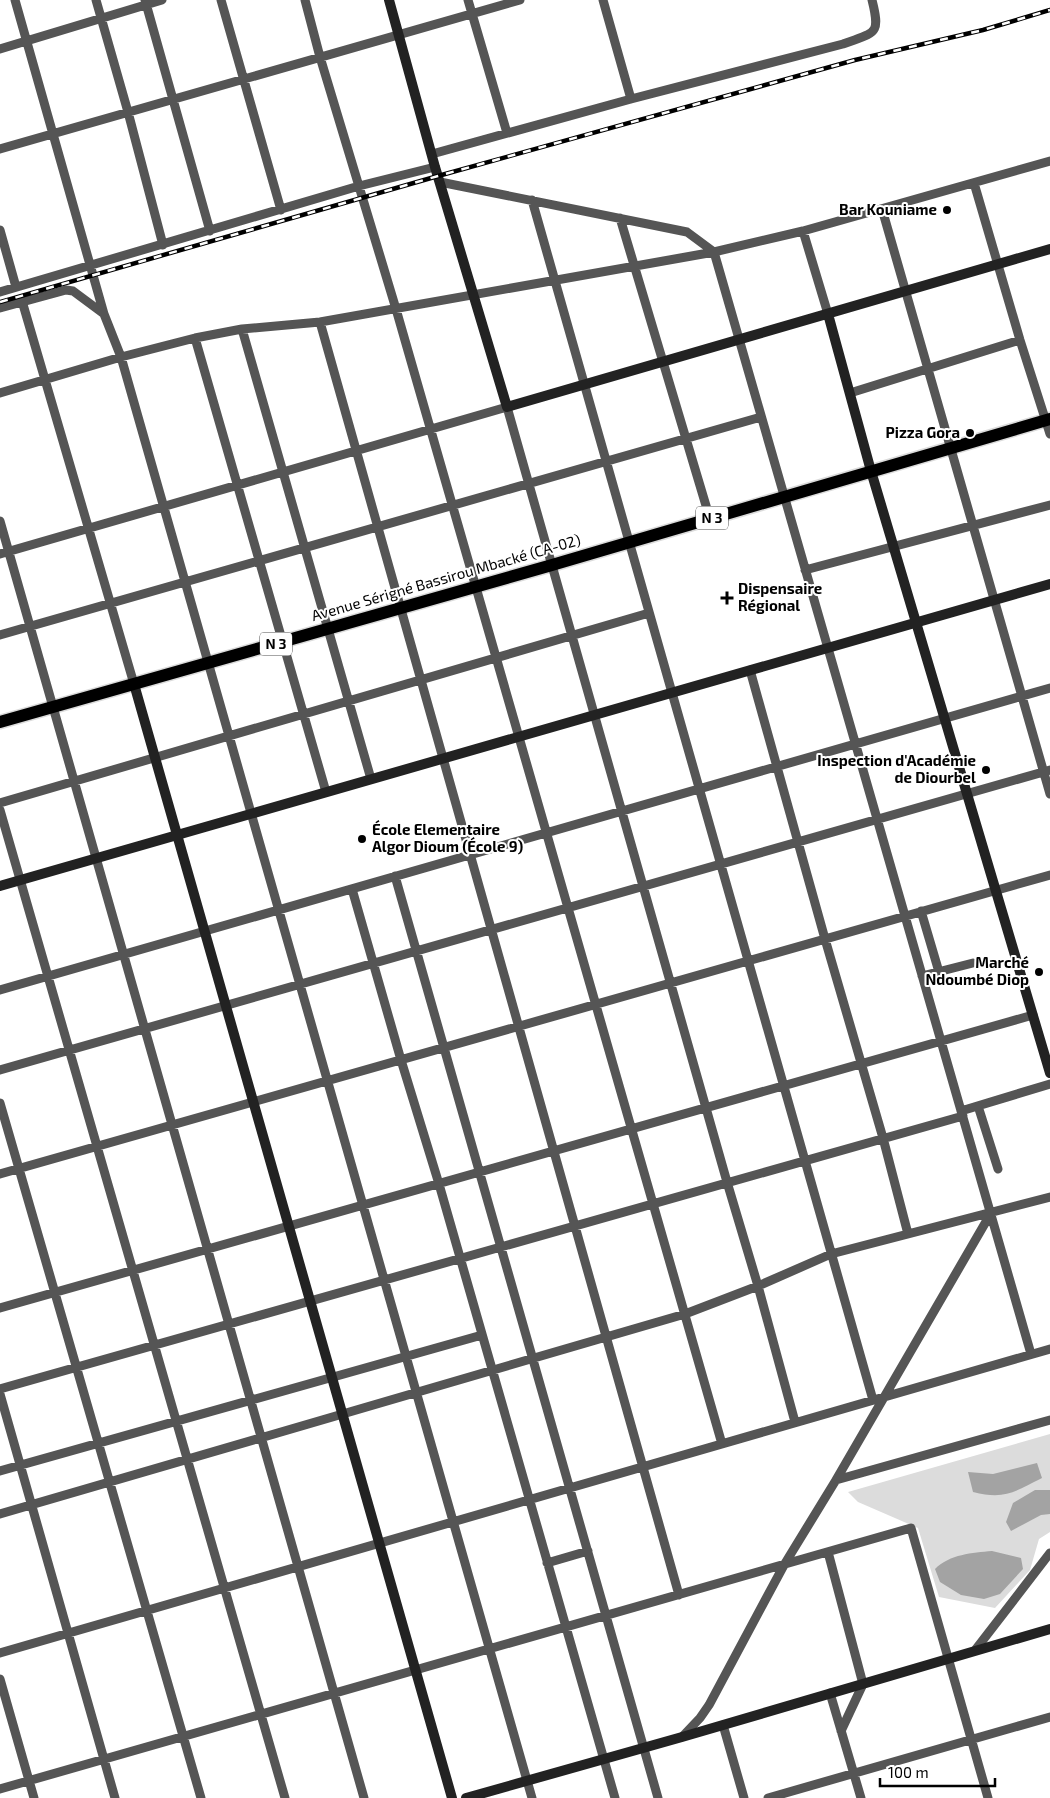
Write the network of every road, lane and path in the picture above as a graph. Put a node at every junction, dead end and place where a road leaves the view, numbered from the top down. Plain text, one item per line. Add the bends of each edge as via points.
1 (15, 0) edge
2 (96, 0) edge
3 (162, 0) edge
4 (221, 0) edge
5 (305, 0) edge
6 (389, 0) edge
7 (468, 0) edge
8 (520, 0) edge
9 (603, 0) edge
10 (872, 0) edge
11 (145, 2) edge
12 (473, 14) junction
13 (102, 19) junction
14 (398, 35) junction
15 (28, 41) junction
16 (0, 49) edge
17 (320, 57) junction
18 (244, 79) junction
19 (173, 99) junction
20 (631, 99) junction
21 (128, 112) junction
22 (507, 133) junction
23 (52, 134) junction
24 (0, 149) edge
25 (432, 154) junction
26 (1050, 160) edge
27 (438, 175) junction
28 (974, 183) junction
29 (359, 186) junction
30 (532, 200) junction
31 (882, 209) junction
32 (281, 210) junction
33 (620, 218) junction
34 (0, 230) edge
35 (210, 231) junction
36 (803, 231) junction
37 (162, 245) junction
38 (1050, 249) edge
39 (714, 252) junction
40 (998, 264) junction
41 (90, 266) junction
42 (634, 266) junction
43 (554, 280) junction
44 (16, 287) junction
45 (906, 291) junction
46 (0, 292) edge
47 (474, 295) junction
48 (22, 301) junction
49 (0, 308) edge
50 (396, 309) junction
51 (104, 314) junction
52 (828, 314) junction
53 (320, 322) junction
54 (242, 329) junction
55 (195, 338) junction
56 (739, 340) junction
57 (1020, 340) junction
58 (121, 358) junction
59 (663, 362) junction
60 (928, 369) junction
61 (44, 380) junction
62 (584, 385) junction
63 (0, 393) edge
64 (850, 393) junction
65 (507, 407) junction
66 (761, 417) junction
67 (1048, 419) edge
68 (430, 430) junction
69 (1050, 434) edge
70 (686, 439) junction
71 (951, 448) junction
72 (356, 451) junction
73 (606, 462) junction
74 (871, 471) junction
75 (283, 472) junction
76 (237, 484) junction
77 (529, 484) junction
78 (784, 497) junction
79 (1050, 505) edge
80 (452, 506) junction
81 (163, 507) junction
82 (710, 519) junction
83 (0, 521) edge
84 (973, 526) junction
85 (378, 527) junction
86 (88, 529) junction
87 (629, 543) junction
88 (894, 547) junction
89 (305, 548) junction
90 (4, 553) edge
91 (259, 560) junction
92 (552, 565) junction
93 (806, 570) junction
94 (185, 582) junction
95 (1050, 584) edge
96 (476, 587) junction
97 (994, 600) junction
98 (110, 603) junction
99 (401, 608) junction
100 (649, 613) junction
101 (916, 622) junction
102 (30, 626) junction
103 (328, 629) junction
104 (0, 635) edge
105 (572, 636) junction
106 (283, 642) junction
107 (828, 648) junction
108 (496, 658) junction
109 (208, 663) junction
110 (750, 670) junction
111 (421, 680) junction
112 (134, 684) junction
113 (1050, 688) edge
114 (672, 693) junction
115 (1022, 696) junction
116 (348, 701) junction
117 (53, 707) junction
118 (304, 714) junction
119 (594, 715) junction
120 (945, 718) junction
121 (0, 722) edge
122 (229, 736) junction
123 (519, 737) junction
124 (856, 744) junction
125 (155, 758) junction
126 (443, 758) junction
127 (778, 766) junction
128 (1047, 770) edge
129 (371, 779) junction
130 (74, 781) junction
131 (699, 789) junction
132 (326, 792) junction
133 (967, 794) junction
134 (1050, 794) edge
135 (0, 803) edge
136 (0, 810) edge
137 (622, 811) junction
138 (251, 814) junction
139 (877, 819) junction
140 (546, 833) junction
141 (177, 835) junction
142 (798, 842) junction
143 (470, 855) junction
144 (96, 858) junction
145 (720, 864) junction
146 (1050, 875) edge
147 (395, 876) junction
148 (20, 880) junction
149 (0, 886) edge
150 (643, 886) junction
151 (352, 889) junction
152 (996, 890) junction
153 (568, 908) junction
154 (278, 910) junction
155 (921, 911) junction
156 (905, 916) junction
157 (491, 929) junction
158 (204, 931) junction
159 (825, 939) junction
160 (416, 951) junction
161 (124, 955) junction
162 (748, 961) junction
163 (373, 963) junction
164 (973, 964) dead end
165 (938, 972) junction
166 (48, 976) junction
167 (922, 976) junction
168 (671, 983) junction
169 (300, 984) junction
170 (0, 990) edge
171 (596, 1004) junction
172 (225, 1005) junction
173 (1033, 1015) junction
174 (519, 1026) junction
175 (145, 1028) junction
176 (941, 1041) junction
177 (444, 1048) junction
178 (69, 1050) junction
179 (401, 1060) junction
180 (862, 1064) junction
181 (0, 1070) edge
182 (1050, 1072) edge
183 (327, 1081) junction
184 (1050, 1084) edge
185 (784, 1086) junction
186 (253, 1102) junction
187 (0, 1103) edge
188 (978, 1106) junction
189 (706, 1108) junction
190 (962, 1113) junction
191 (172, 1125) junction
192 (632, 1129) junction
193 (883, 1138) junction
194 (97, 1147) junction
195 (554, 1151) junction
196 (805, 1160) junction
197 (19, 1169) junction
198 (998, 1169) dead end
199 (480, 1172) junction
200 (0, 1174) edge
201 (727, 1182) junction
202 (439, 1184) junction
203 (1050, 1197) edge
204 (653, 1204) junction
205 (363, 1205) junction
206 (991, 1213) junction
207 (289, 1226) junction
208 (575, 1226) junction
209 (908, 1234) junction
210 (501, 1247) junction
211 (208, 1249) junction
212 (831, 1254) junction
213 (460, 1258) junction
214 (133, 1271) junction
215 (384, 1280) junction
216 (758, 1286) junction
217 (55, 1293) junction
218 (310, 1301) junction
219 (0, 1308) edge
220 (685, 1314) junction
221 (229, 1324) junction
222 (482, 1335) junction
223 (606, 1337) junction
224 (155, 1345) junction
225 (1050, 1349) edge
226 (1031, 1354) junction
227 (406, 1356) junction
228 (533, 1358) junction
229 (76, 1368) junction
230 (492, 1370) junction
231 (332, 1377) junction
232 (0, 1389) edge
233 (416, 1392) junction
234 (0, 1394) edge
235 (884, 1397) junction
236 (251, 1400) junction
237 (873, 1400) junction
238 (342, 1414) junction
239 (1050, 1420) edge
240 (176, 1421) junction
241 (795, 1422) junction
242 (262, 1438) junction
243 (98, 1443) junction
244 (722, 1444) junction
245 (187, 1459) junction
246 (20, 1465) junction
247 (643, 1467) junction
248 (0, 1470) edge
249 (836, 1480) junction
250 (109, 1482) junction
251 (570, 1488) junction
252 (529, 1499) junction
253 (32, 1505) junction
254 (0, 1514) edge
255 (453, 1522) junction
256 (379, 1543) junction
257 (588, 1552) junction
258 (828, 1552) junction
259 (1050, 1553) edge
260 (548, 1563) junction
261 (784, 1565) junction
262 (298, 1566) junction
263 (224, 1588) junction
264 (679, 1595) junction
265 (147, 1610) junction
266 (606, 1616) junction
267 (566, 1627) junction
268 (1050, 1629) edge
269 (68, 1633) junction
270 (490, 1649) junction
271 (976, 1649) junction
272 (0, 1653) edge
273 (948, 1659) junction
274 (416, 1670) junction
275 (0, 1679) edge
276 (863, 1684) junction
277 (830, 1693) junction
278 (334, 1694) junction
279 (261, 1714) junction
280 (1050, 1717) edge
281 (723, 1725) junction
282 (841, 1731) junction
283 (183, 1737) junction
284 (682, 1737) junction
285 (971, 1739) junction
286 (644, 1748) junction
287 (603, 1759) junction
288 (104, 1760) junction
289 (854, 1774) junction
290 (29, 1781) junction
291 (527, 1781) junction
292 (0, 1789) edge
293 (34, 1798) edge
294 (115, 1798) edge
295 (201, 1798) edge
296 (285, 1798) edge
297 (364, 1798) edge
298 (452, 1798) edge
299 (466, 1798) edge
300 (532, 1798) edge
301 (614, 1798) edge
302 (658, 1798) edge
303 (744, 1798) edge
304 (768, 1798) edge
305 (861, 1798) edge
306 (988, 1798) edge

1 - 15 street
2 - 13 street
3 - 11 street
4 - 18 street
5 - 17 street
6 - 14 street
7 - 12 street
8 - 12 street
9 - 20 street
10 - 20 street via 877,26 872,33 843,44
11 - 13 street
11 - 19 street
12 - 14 street
12 - 22 street
13 - 15 street
13 - 21 street
14 - 17 street
14 - 25 street
15 - 16 street
15 - 23 street
17 - 18 street
17 - 29 street
18 - 19 street
18 - 32 street
19 - 21 street
19 - 35 street
20 - 22 street
21 - 23 street
21 - 37 street
22 - 25 street
23 - 24 street
23 - 41 street
25 - 27 street
26 - 28 street
27 - 29 street
27 - 30 street
27 - 47 street
28 - 31 street
28 - 40 street
29 - 32 street
29 - 50 street
30 - 33 street
30 - 43 street
31 - 36 street
31 - 45 street
32 - 35 street
33 - 39 street via 687,232
33 - 42 street
34 - 44 street
35 - 37 street
36 - 39 street
36 - 52 street
37 - 41 street
38 - 40 street
39 - 42 street
39 - 56 street
40 - 45 street
40 - 57 street
41 - 44 street
41 - 51 street
42 - 43 street
42 - 59 street
43 - 47 street
43 - 62 street
44 - 46 street
45 - 52 street
45 - 60 street
47 - 50 street
47 - 65 street
48 - 49 street
48 - 51 street via 73,291
48 - 61 street
50 - 53 street
50 - 68 street
51 - 58 street
52 - 56 street
52 - 64 street
53 - 54 street
53 - 72 street
54 - 55 street
54 - 75 street
55 - 58 street
55 - 76 street
56 - 59 street
56 - 66 street
57 - 60 street
57 - 67 street
58 - 61 street
58 - 81 street
59 - 62 street
59 - 70 street
60 - 64 street
60 - 71 street
61 - 63 street
61 - 86 street
62 - 65 street
62 - 73 street
64 - 74 street
65 - 68 street
65 - 77 street
66 - 70 street
66 - 78 street
67 - 69 street
67 - 71 main road, N 3
68 - 72 street
68 - 80 street
70 - 73 street
70 - 82 street
71 - 74 main road, N 3
71 - 84 street
72 - 75 street
72 - 85 street
73 - 77 street
73 - 87 street
74 - 78 main road, Avenue Sérigné Bassirou Mbacké (CA-02) / N 3
74 - 88 street
75 - 76 street
75 - 89 street
76 - 81 street
76 - 91 street
77 - 80 street
77 - 92 street
78 - 82 main road, Avenue Sérigné Bassirou Mbacké (CA-02) / N 3
78 - 93 street
79 - 84 street
80 - 85 street
80 - 96 street
81 - 86 street
81 - 94 street
82 - 87 main road, Avenue Sérigné Bassirou Mbacké (CA-02) / N 3
83 - 90 street
84 - 88 street
84 - 97 street
85 - 89 street
85 - 99 street
86 - 90 street
86 - 98 street
87 - 92 main road, Avenue Sérigné Bassirou Mbacké (CA-02) / N 3
87 - 100 street
88 - 93 street
88 - 101 street
89 - 91 street
89 - 103 street
90 - 102 street
91 - 94 street
91 - 106 street
92 - 96 main road, Avenue Sérigné Bassirou Mbacké (CA-02) / N 3
92 - 105 street
93 - 107 street
94 - 98 street
94 - 109 street
95 - 97 street
96 - 99 main road, Avenue Sérigné Bassirou Mbacké (CA-02) / N 3
96 - 108 street
97 - 101 street
97 - 115 street
98 - 102 street
98 - 112 street
99 - 103 main road, Avenue Sérigné Bassirou Mbacké (CA-02) / N 3
99 - 111 street
100 - 105 street
100 - 114 street
101 - 107 street
101 - 120 street
102 - 104 street
102 - 117 street
103 - 106 main road, Avenue Sérigné Bassirou Mbacké (CA-02) / N 3
103 - 116 street
105 - 108 street
105 - 119 street
106 - 109 main road, Avenue Sérigné Bassirou Mbacké (CA-02) / N 3
106 - 118 street
107 - 110 street
107 - 124 street
108 - 111 street
108 - 123 street
109 - 112 main road, Avenue Sérigné Bassirou Mbacké (CA-02) / N 3
109 - 122 street
110 - 114 street
110 - 127 street
111 - 116 street
111 - 126 street
112 - 117 main road, Avenue Sérigné Bassirou Mbacké (CA-02) / N 3
112 - 125 street
113 - 115 street
114 - 119 street
114 - 131 street
115 - 120 street
115 - 128 street
116 - 118 street
116 - 129 street
117 - 121 main road, Avenue Sérigné Bassirou Mbacké (CA-02) / N 3
117 - 130 street
118 - 122 street
118 - 132 street
119 - 123 street
119 - 137 street
120 - 124 street
120 - 133 street
122 - 125 street
122 - 138 street
123 - 126 street
123 - 140 street
124 - 127 street
124 - 139 street
125 - 130 street
125 - 141 street
126 - 129 street
126 - 143 street
127 - 131 street
127 - 142 street
128 - 133 street
128 - 134 street
129 - 132 street
130 - 135 street
130 - 144 street
131 - 137 street
131 - 145 street
132 - 138 street
133 - 139 street
133 - 152 street
136 - 148 street
137 - 140 street
137 - 150 street
138 - 141 street
138 - 154 street
139 - 142 street
139 - 156 street
140 - 143 street
140 - 153 street
141 - 144 street
141 - 158 street
142 - 145 street
142 - 159 street
143 - 147 street
143 - 157 street
144 - 148 street
144 - 161 street
145 - 150 street
145 - 162 street
146 - 152 street
147 - 151 street
147 - 160 street
148 - 149 street
148 - 166 street
150 - 153 street
150 - 168 street
151 - 154 street
151 - 163 street
152 - 155 street
152 - 173 street
153 - 157 street
153 - 171 street
154 - 158 street
154 - 169 street
155 - 156 street
155 - 165 street
156 - 159 street
156 - 167 street
157 - 160 street
157 - 174 street
158 - 161 street
158 - 172 street
159 - 162 street
159 - 180 street
160 - 163 street
160 - 177 street
161 - 166 street
161 - 175 street
162 - 168 street
162 - 185 street
163 - 169 street
163 - 179 street
164 - 165 street
165 - 167 street
166 - 170 street
166 - 178 street
167 - 176 street
168 - 171 street
168 - 189 street
169 - 172 street
169 - 183 street
171 - 174 street
171 - 192 street
172 - 175 street
172 - 186 street
173 - 176 street
173 - 182 street
174 - 177 street
174 - 195 street
175 - 178 street
175 - 191 street
176 - 180 street
176 - 190 street
177 - 179 street
177 - 199 street
178 - 181 street
178 - 194 street
179 - 183 street
179 - 202 street
180 - 185 street
180 - 193 street
183 - 186 street
183 - 205 street
184 - 188 street
185 - 189 street
185 - 196 street
186 - 191 street
186 - 207 street
187 - 197 street
188 - 190 street
188 - 198 street
189 - 192 street
189 - 201 street
190 - 193 street
190 - 206 street
191 - 194 street
191 - 211 street
192 - 195 street
192 - 204 street
193 - 196 street
193 - 209 street
194 - 197 street
194 - 214 street
195 - 199 street
195 - 208 street
196 - 201 street
196 - 212 street
197 - 200 street
197 - 217 street
199 - 202 street
199 - 210 street
201 - 204 street
201 - 216 street
202 - 205 street
202 - 213 street
203 - 206 street
204 - 208 street
204 - 220 street
205 - 207 street
205 - 215 street
206 - 209 street
206 - 226 street
206 - 235 street
207 - 211 street
207 - 218 street
208 - 210 street
208 - 223 street
209 - 212 street
210 - 213 street
210 - 228 street
211 - 214 street
211 - 221 street
212 - 216 street
212 - 237 street
213 - 215 street
213 - 222 street
214 - 217 street
214 - 224 street
215 - 218 street
215 - 227 street
216 - 220 street
216 - 241 street
217 - 219 street
217 - 229 street
218 - 221 street
218 - 231 street
220 - 223 street
220 - 244 street
221 - 224 street
221 - 236 street
222 - 227 street
222 - 230 street
223 - 228 street
223 - 247 street
224 - 229 street
224 - 240 street
225 - 226 street
226 - 235 street
227 - 231 street
227 - 233 street
228 - 230 street
228 - 251 street
229 - 232 street
229 - 243 street
230 - 233 street
230 - 252 street
231 - 236 street
231 - 238 street
233 - 238 street
233 - 255 street
234 - 246 street
235 - 237 street
235 - 249 street
236 - 240 street
236 - 242 street
237 - 241 street
238 - 242 street
238 - 256 street
239 - 249 street
240 - 243 street
240 - 245 street
241 - 244 street
242 - 245 street
242 - 262 street
243 - 246 street
243 - 250 street
244 - 247 street
245 - 250 street
245 - 263 street
246 - 248 street
246 - 253 street
247 - 251 street
247 - 264 street
249 - 261 street
250 - 253 street
250 - 265 street
251 - 252 street
251 - 257 street
252 - 255 street
252 - 260 street
253 - 254 street
253 - 269 street
255 - 256 street
255 - 270 street
256 - 262 street
256 - 274 street
257 - 260 street
257 - 266 street
258 - 261 street
258 - 273 street via 910,1528
258 - 276 street
259 - 271 street
260 - 267 street
261 - 264 street
261 - 284 street via 709,1705
262 - 263 street
262 - 278 street
263 - 265 street
263 - 279 street
264 - 266 street
265 - 269 street
265 - 283 street
266 - 267 street
266 - 286 street
267 - 270 street
267 - 287 street
268 - 271 street
269 - 272 street
269 - 288 street
270 - 274 street
270 - 291 street
271 - 273 street
273 - 276 street
273 - 285 street
274 - 278 street
274 - 298 street
275 - 290 street
276 - 277 street
276 - 282 street
277 - 281 street
277 - 282 street
278 - 279 street
278 - 297 street
279 - 283 street
279 - 296 street
280 - 285 street
281 - 284 street
281 - 303 street
282 - 289 street
283 - 288 street
283 - 295 street
284 - 286 street
285 - 289 street
285 - 306 street
286 - 287 street
286 - 302 street
287 - 291 street
287 - 301 street
288 - 290 street
288 - 294 street
289 - 304 street
289 - 305 street
290 - 292 street
290 - 293 street
291 - 299 street
291 - 300 street

